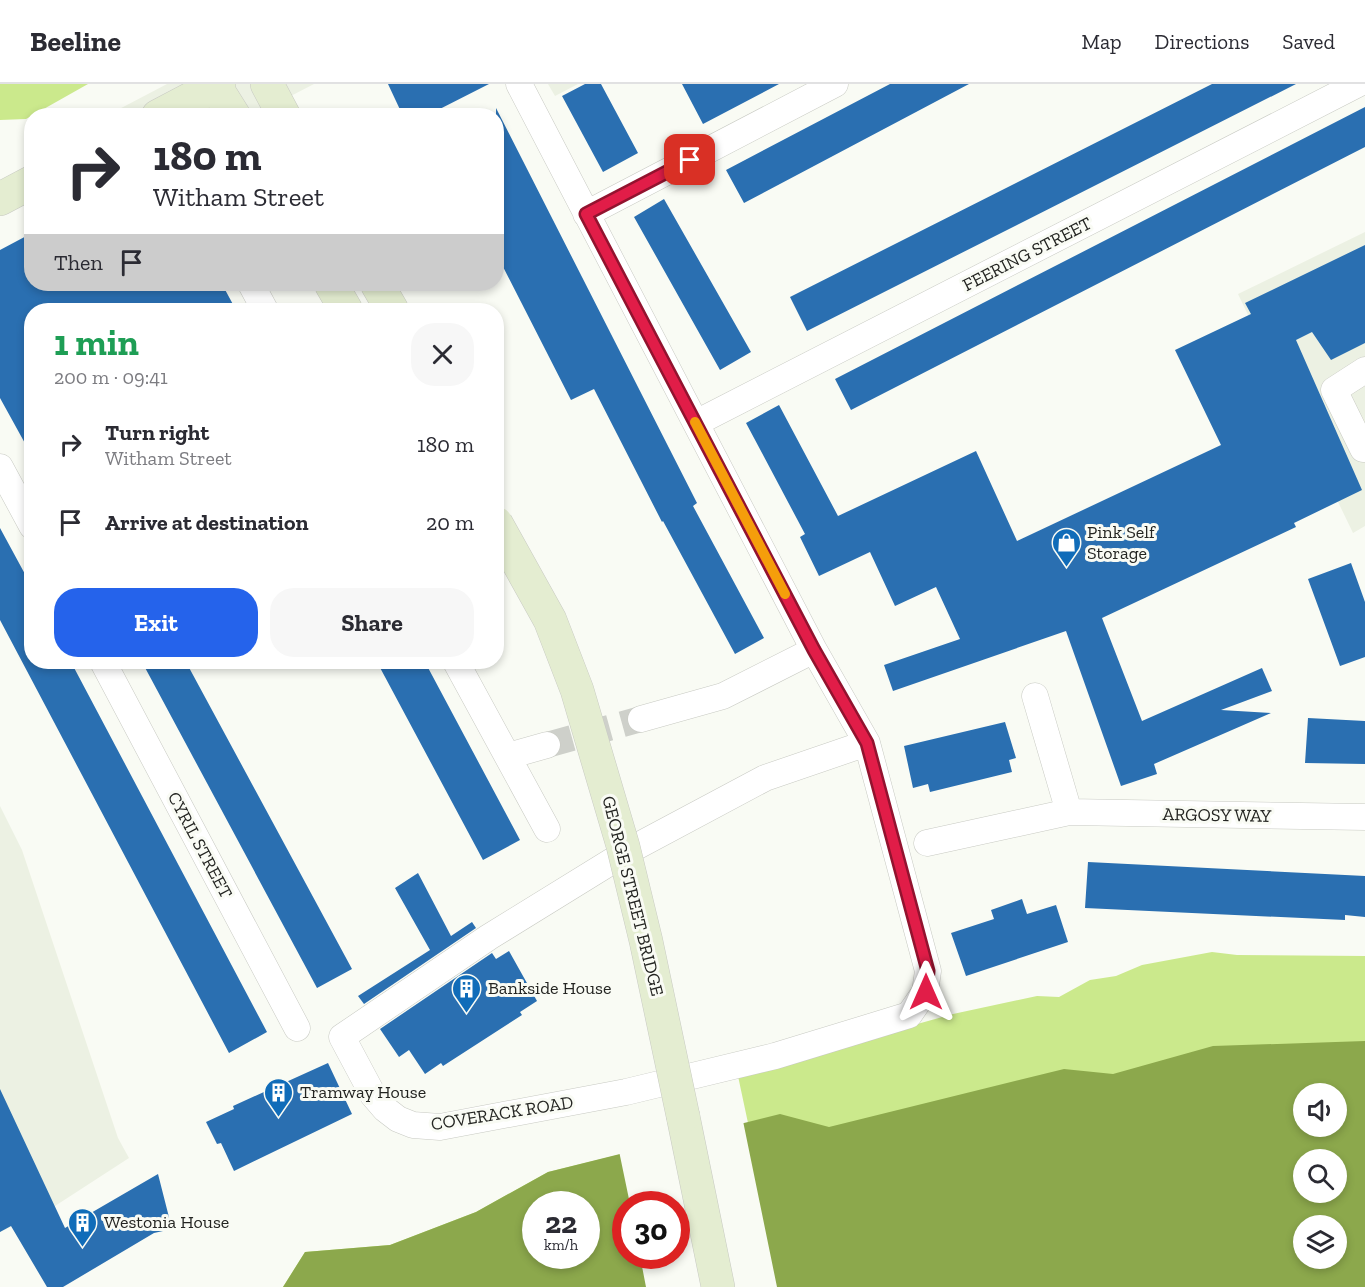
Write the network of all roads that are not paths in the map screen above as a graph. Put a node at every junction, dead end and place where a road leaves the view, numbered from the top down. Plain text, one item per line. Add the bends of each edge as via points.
1 (267, 84) edge
2 (519, 84) edge
3 (835, 84) edge
4 (1358, 84) edge
5 (216, 85) edge
6 (173, 108) edge
7 (229, 108) edge
8 (280, 108) edge
9 (586, 214) junction
10 (1365, 370) edge
11 (696, 423) junction
12 (1363, 449) dead end
13 (0, 466) edge
14 (24, 511) edge
15 (504, 537) edge
16 (814, 650) junction
17 (107, 669) edge
18 (460, 669) edge
19 (1035, 696) dead end
20 (641, 719) tunnel mouth
21 (867, 743) junction
22 (547, 745) tunnel mouth
23 (508, 756) junction
24 (1069, 812) junction
25 (1365, 817) edge
26 (547, 829) dead end
27 (927, 843) dead end
28 (297, 1028) dead end
29 (718, 1287) edge

1 - 8 main road
2 - 9 street, COVERACK ROAD
3 - 9 street
4 - 11 street, FEERING STREET
5 - 6 main road
5 - 7 main road
9 - 11 street, COVERACK ROAD
10 - 12 street via 1334,390
11 - 16 street, COVERACK ROAD
13 - 14 street
15 - 29 main road, GEORGE STREET BRIDGE, bridge via 550,620 577,690 623,846
16 - 20 street via 723,696
16 - 21 street, COVERACK ROAD
17 - 28 street, CYRIL STREET
18 - 23 street
19 - 24 street
21 - 21 street, COVERACK ROAD via 928,971 926,992 909,1016 775,1056 638,1089 440,1127 405,1122 378,1103 342,1037 489,937 630,850 765,778
22 - 23 street
23 - 26 street
24 - 25 street, ARGOSY WAY
24 - 27 street, ARGOSY WAY

